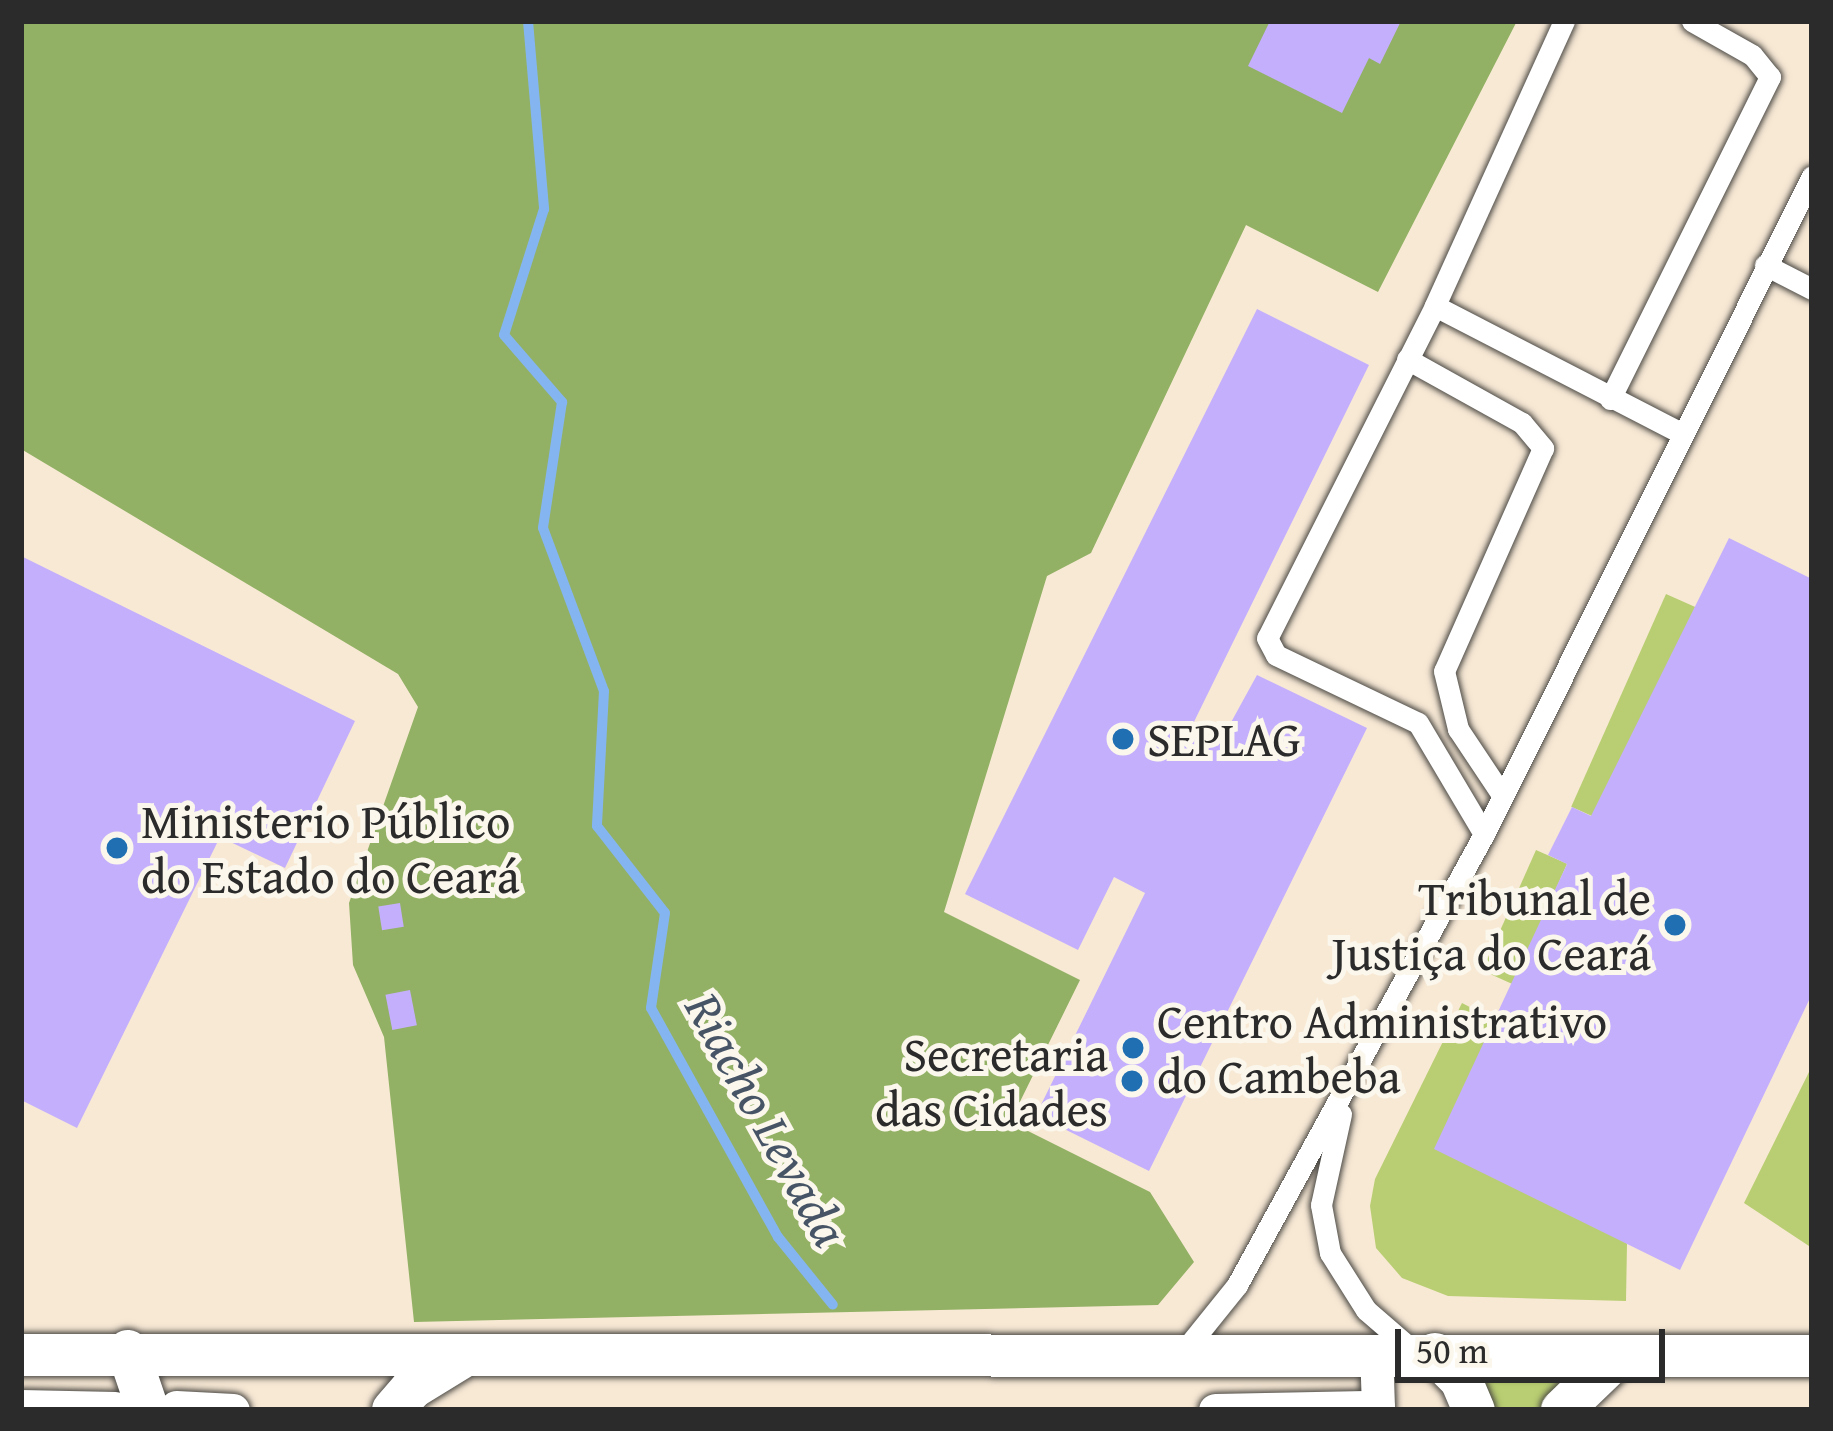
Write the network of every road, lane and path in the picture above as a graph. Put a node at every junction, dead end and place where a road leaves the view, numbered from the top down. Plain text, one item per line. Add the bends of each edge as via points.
1 (1564, 21) edge
2 (1692, 21) edge
3 (1809, 190) edge
4 (1765, 265) junction
5 (1812, 289) edge
6 (1435, 306) junction
7 (1406, 359) junction
8 (1610, 398) junction
9 (1681, 433) junction
10 (1502, 796) junction
11 (1484, 834) junction
12 (1356, 1068) junction
13 (128, 1351) junction
14 (1184, 1352) junction
15 (1430, 1353) junction
16 (21, 1355) edge
17 (467, 1355) junction
18 (1812, 1356) edge
19 (1615, 1359) junction
20 (1378, 1398) edge
21 (21, 1406) edge
22 (146, 1408) edge
23 (233, 1410) edge
24 (393, 1410) edge
25 (1214, 1410) edge
26 (1474, 1410) edge
27 (1562, 1410) edge

1 - 6 lane
2 - 8 lane via 1752,55 1770,77
3 - 4 lane
4 - 5 lane
4 - 9 lane
6 - 7 lane
6 - 8 lane
7 - 10 lane via 1522,423 1543,448 1444,671 1458,729
7 - 11 lane via 1267,638 1276,655 1418,723
8 - 9 lane
9 - 10 lane
10 - 11 lane
11 - 12 lane
12 - 14 lane via 1237,1285
12 - 15 lane via 1327,1160 1322,1225 1366,1310 1390,1336
13 - 16 street
13 - 17 street
13 - 22 street
14 - 15 street
14 - 17 street
15 - 19 street
15 - 26 street via 1461,1380
17 - 24 street via 412,1388
18 - 19 street
19 - 27 street
20 - 25 street
21 - 22 street
22 - 23 street

